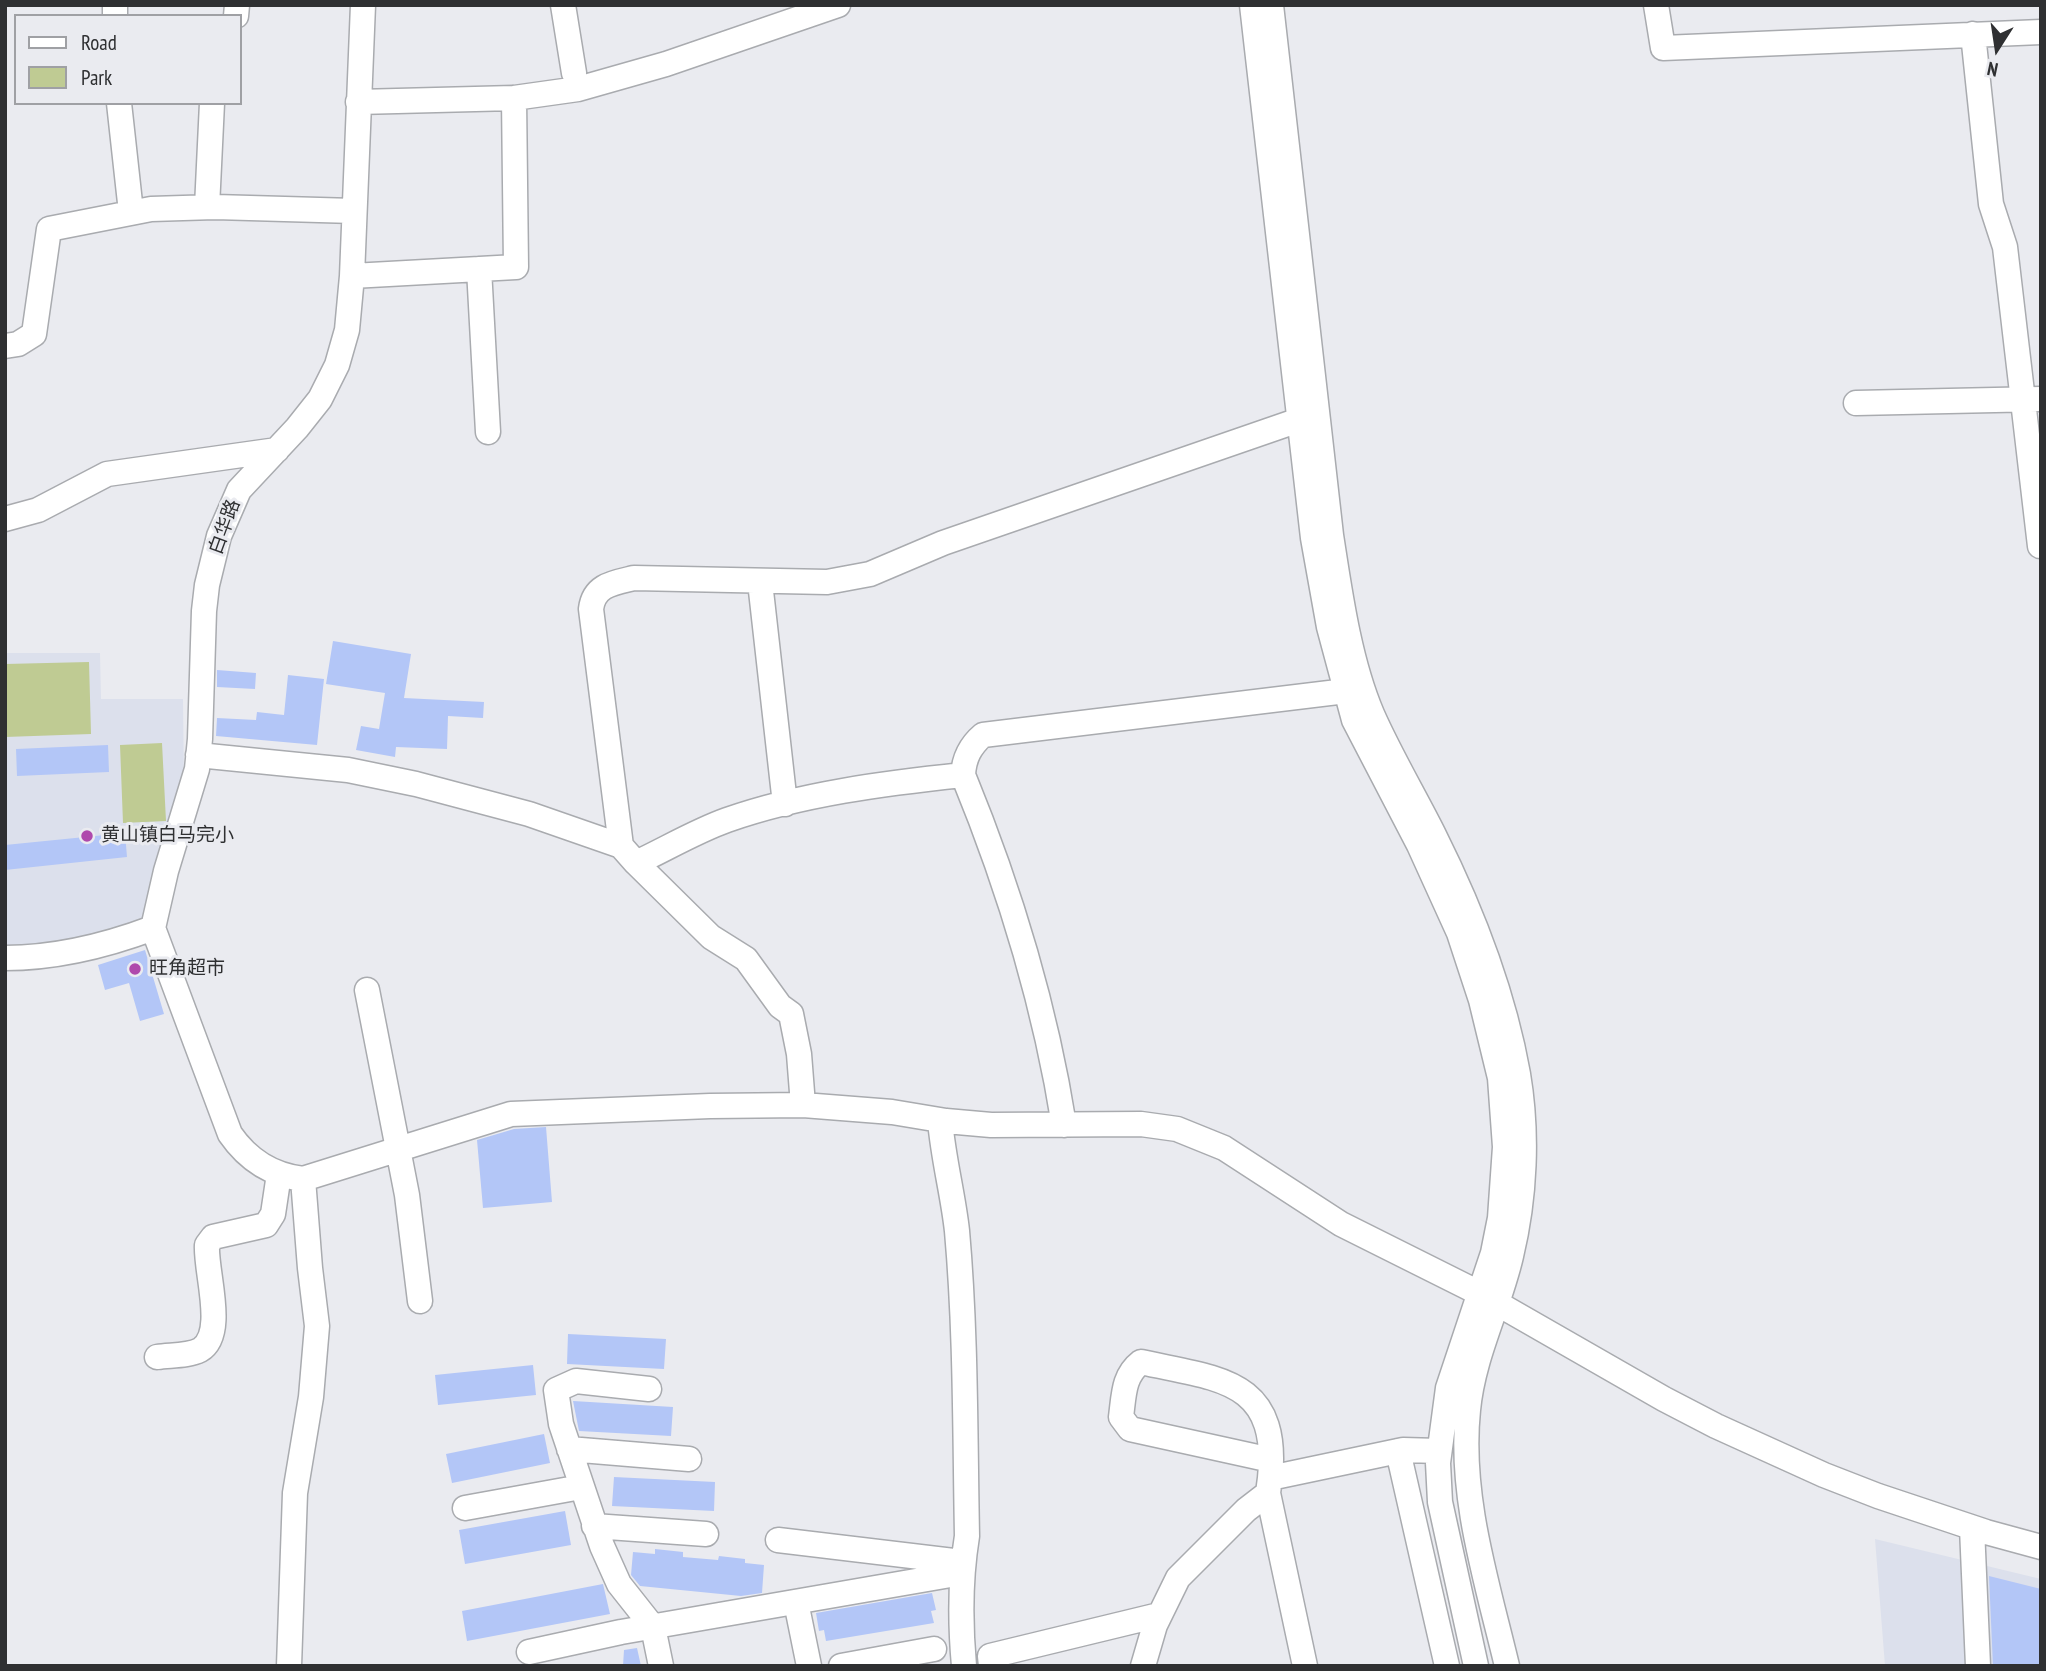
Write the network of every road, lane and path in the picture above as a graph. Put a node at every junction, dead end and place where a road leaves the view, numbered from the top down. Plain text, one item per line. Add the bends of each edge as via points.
1 (363, 5) edge
2 (564, 5) edge
3 (784, 5) edge
4 (838, 5) edge
5 (1252, 5) edge
6 (1271, 5) edge
7 (1656, 5) edge
8 (2041, 32) edge
9 (1973, 34) junction
10 (574, 72) junction
11 (358, 93) junction
12 (514, 98) junction
13 (119, 105) edge
14 (212, 105) edge
15 (207, 207) junction
16 (354, 211) junction
17 (131, 212) junction
18 (479, 269) junction
19 (352, 276) junction
20 (5, 346) edge
21 (2032, 399) edge
22 (1856, 403) dead end
23 (1299, 420) junction
24 (488, 432) dead end
25 (277, 450) junction
26 (5, 519) edge
27 (2040, 546) edge
28 (760, 582) junction
29 (1346, 691) junction
30 (198, 755) junction
31 (963, 775) junction
32 (785, 804) junction
33 (629, 855) junction
34 (153, 928) junction
35 (5, 958) edge
36 (367, 990) dead end
37 (803, 1105) junction
38 (940, 1120) junction
39 (1064, 1125) junction
40 (398, 1149) junction
41 (279, 1174) junction
42 (303, 1179) junction
43 (1488, 1298) junction
44 (421, 1301) dead end
45 (157, 1357) dead end
46 (649, 1389) dead end
47 (569, 1450) junction
48 (1398, 1451) junction
49 (1439, 1451) junction
50 (690, 1459) dead end
51 (1270, 1477) junction
52 (581, 1488) junction
53 (465, 1508) dead end
54 (594, 1526) junction
55 (1972, 1528) junction
56 (706, 1534) dead end
57 (778, 1540) dead end
58 (2041, 1547) edge
59 (962, 1567) junction
60 (796, 1602) junction
61 (1159, 1615) junction
62 (653, 1627) junction
63 (934, 1649) dead end
64 (529, 1652) dead end
65 (289, 1666) edge
66 (661, 1666) edge
67 (809, 1666) edge
68 (841, 1666) edge
69 (964, 1666) edge
70 (991, 1666) edge
71 (1143, 1666) edge
72 (1305, 1666) edge
73 (1447, 1666) edge
74 (1476, 1666) edge
75 (1507, 1666) edge
76 (1979, 1666) edge

1 - 11 street, 白华路
2 - 10 street
3 - 10 street via 661,48
4 - 12 street via 600,83
5 - 23 street
6 - 43 street via 1331,535 1347,623 1372,713 1476,927 1499,995 1518,1076 1522,1184 1511,1258
7 - 9 street via 1663,48
8 - 9 street
9 - 21 street via 1991,204 2006,247
10 - 11 street
11 - 12 street
11 - 16 street, 白华路
12 - 18 street via 516,267
13 - 17 street
14 - 15 street
15 - 16 street
15 - 17 street
16 - 19 street, 白华路
17 - 20 street via 49,229 34,334 19,344
18 - 19 street
18 - 24 street
19 - 25 street, 白华路 via 347,330 330,382
21 - 22 street
21 - 27 street
23 - 28 street via 943,543 870,574 827,582
23 - 29 street via 1320,580
25 - 26 street via 107,474 38,510
25 - 30 street, 白华路 via 239,490 213,560 204,611
28 - 32 street
28 - 33 street via 634,578 608,584 595,595 591,610
29 - 31 street via 983,735 967,754
29 - 43 street via 1354,720 1459,933 1490,1034 1503,1113 1503,1183
30 - 33 street via 348,771 416,784 529,814
30 - 34 street, 白华路
31 - 32 street via 877,785
31 - 39 street via 988,836 1037,994
32 - 33 street
33 - 37 street via 711,937 746,960 790,1014
34 - 35 street via 90,948
34 - 41 street via 230,1134 246,1154
36 - 40 street
37 - 38 street
37 - 40 street via 510,1114
38 - 39 street
38 - 59 street via 957,1243 967,1536
39 - 43 street via 1141,1124 1202,1137 1341,1224
40 - 42 street
40 - 44 street
41 - 42 street
41 - 45 street via 275,1206 266,1225 213,1237 206,1245 214,1321 208,1344 189,1354
42 - 65 street via 317,1326 295,1493
43 - 49 street via 1448,1388
43 - 55 street via 1727,1431 1824,1475
43 - 75 street via 1468,1407 1466,1466
46 - 47 street via 576,1381 556,1390
47 - 50 street
47 - 52 street
48 - 49 street
48 - 51 street
48 - 73 street
49 - 74 street via 1440,1502
51 - 51 street via 1265,1422 1253,1401 1235,1385 1141,1362 1130,1372 1121,1417 1130,1429
51 - 61 street via 1245,1510 1178,1578
51 - 72 street
52 - 53 street
52 - 54 street
54 - 56 street
54 - 62 street via 619,1584
55 - 58 street
55 - 76 street
57 - 59 street
59 - 60 street
59 - 69 street
60 - 62 street
60 - 67 street
61 - 70 street via 990,1656
61 - 71 street
62 - 64 street
62 - 66 street
63 - 68 street

